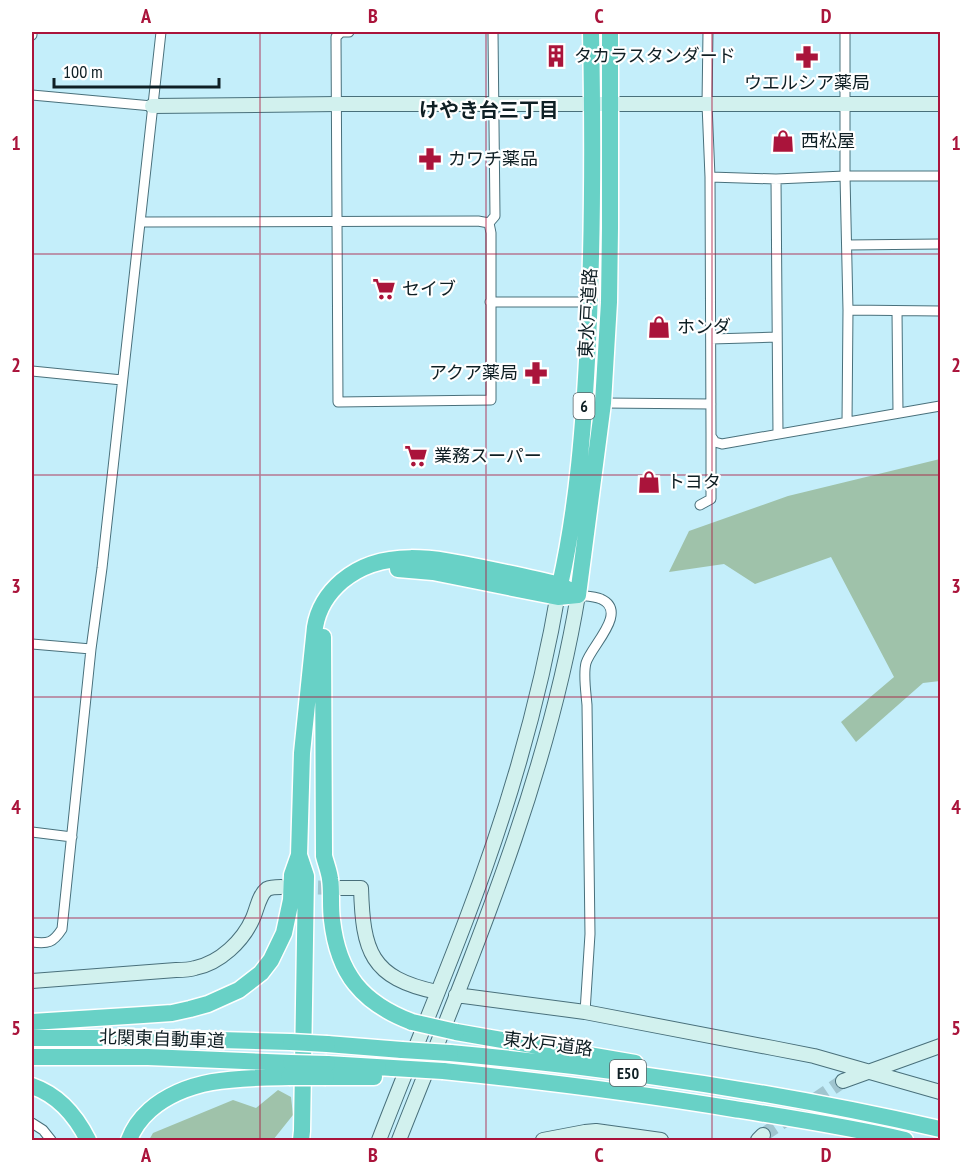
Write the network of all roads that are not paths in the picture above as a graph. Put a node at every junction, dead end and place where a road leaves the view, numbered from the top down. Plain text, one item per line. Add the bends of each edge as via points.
1 (161, 32) edge
2 (349, 32) edge
3 (493, 32) edge
4 (591, 32) edge
5 (610, 32) edge
6 (708, 32) edge
7 (719, 32) edge
8 (845, 32) edge
9 (32, 95) edge
10 (494, 104) junction
11 (592, 104) junction
12 (610, 104) junction
13 (707, 104) junction
14 (845, 104) junction
15 (940, 104) edge
16 (337, 105) junction
17 (152, 106) junction
18 (845, 176) junction
19 (940, 176) edge
20 (710, 177) junction
21 (776, 179) junction
22 (337, 220) junction
23 (140, 222) junction
24 (489, 223) junction
25 (847, 244) junction
26 (940, 244) edge
27 (490, 302) junction
28 (590, 302) junction
29 (848, 310) junction
30 (897, 311) junction
31 (940, 311) edge
32 (777, 337) junction
33 (711, 339) junction
34 (32, 371) edge
35 (122, 380) junction
36 (603, 404) junction
37 (711, 404) junction
38 (940, 406) edge
39 (898, 413) junction
40 (847, 422) junction
41 (778, 434) junction
42 (711, 436) junction
43 (700, 505) dead end
44 (559, 591) junction
45 (578, 595) junction
46 (32, 644) edge
47 (91, 649) junction
48 (32, 832) edge
49 (72, 837) junction
50 (299, 855) junction
51 (324, 856) junction
52 (281, 887) tunnel mouth
53 (337, 888) tunnel mouth
54 (32, 942) edge
55 (32, 981) edge
56 (437, 992) junction
57 (456, 995) junction
58 (585, 1012) junction
59 (32, 1022) edge
60 (32, 1038) edge
61 (291, 1042) joint
62 (940, 1046) edge
63 (32, 1058) edge
64 (290, 1070) junction
65 (867, 1072) junction
66 (843, 1081) tunnel mouth
67 (32, 1086) edge
68 (940, 1092) edge
69 (805, 1101) junction
70 (32, 1123) edge
71 (940, 1129) edge
72 (51, 1140) edge
73 (88, 1140) edge
74 (129, 1140) edge
75 (301, 1140) edge
76 (311, 1140) edge
77 (379, 1140) edge
78 (399, 1140) edge
79 (543, 1140) edge
80 (661, 1140) edge
81 (905, 1140) edge

1 - 17 street
2 - 16 street via 336,37
3 - 10 street
4 - 11 highway, 東水戸道路 / 6
5 - 12 highway, 東水戸道路 / 6
6 - 7 street
6 - 13 street
8 - 14 street
9 - 17 street
10 - 11 street
10 - 16 street
10 - 24 street via 495,216
11 - 12 street
11 - 28 highway, 東水戸道路 / 6
12 - 13 street
12 - 36 highway, 東水戸道路 / 6 via 609,302
13 - 14 street
13 - 20 street
14 - 15 street
14 - 18 street
16 - 17 street
16 - 22 street
17 - 23 street
18 - 19 street
18 - 21 street
18 - 25 street
20 - 21 street
20 - 33 street
21 - 32 street
22 - 23 street
22 - 24 street
22 - 27 street via 338,402 490,400
23 - 35 street
24 - 27 street
25 - 26 street
25 - 29 street
27 - 28 street
28 - 44 highway, 東水戸道路 / 6 via 578,475
29 - 30 street
29 - 40 street
30 - 31 street
30 - 39 street
32 - 33 street
32 - 41 street
33 - 37 street
34 - 35 street
35 - 47 street
36 - 37 street
36 - 45 highway, 東水戸道路 / 6
37 - 42 street
38 - 39 street
39 - 40 street
40 - 41 street
41 - 42 street via 722,444
42 - 43 street via 711,500
44 - 45 highway
44 - 50 highway via 438,559 410,558 373,563 335,587 317,616 315,627 302,753
44 - 51 highway via 398,569 361,580 342,597 329,617 323,638
44 - 56 street via 526,741 477,891
45 - 57 street via 543,748 504,869
45 - 58 street via 600,598 612,615 586,663 590,934
46 - 47 street
47 - 49 street
48 - 49 street
49 - 54 street via 63,929 55,940
50 - 59 highway via 279,946 261,974 239,990 208,1004 172,1013
50 - 75 highway via 306,876
51 - 69 highway, bridge via 339,953 354,982 384,1010 412,1022 456,1032 650,1066
51 - 76 highway via 315,877
52 - 55 street via 266,890 237,942 209,963 176,970
53 - 56 street via 360,888 366,941 385,971 405,984
56 - 77 street
57 - 58 street
57 - 78 street
58 - 65 street via 814,1056
60 - 61 highway, 北関東自動車道 / E50
61 - 69 highway, 東水戸道路 / E50, bridge via 518,1059
62 - 65 street
63 - 64 highway, 北関東自動車道 via 148,1057
64 - 74 highway via 196,1085 181,1091 145,1116
64 - 81 highway, 東水戸道路 / E50, bridge via 565,1084 803,1120
65 - 66 street
65 - 68 street
67 - 73 highway via 62,1104
69 - 71 highway, 東水戸道路 / E50
70 - 72 street
79 - 80 street via 596,1131

